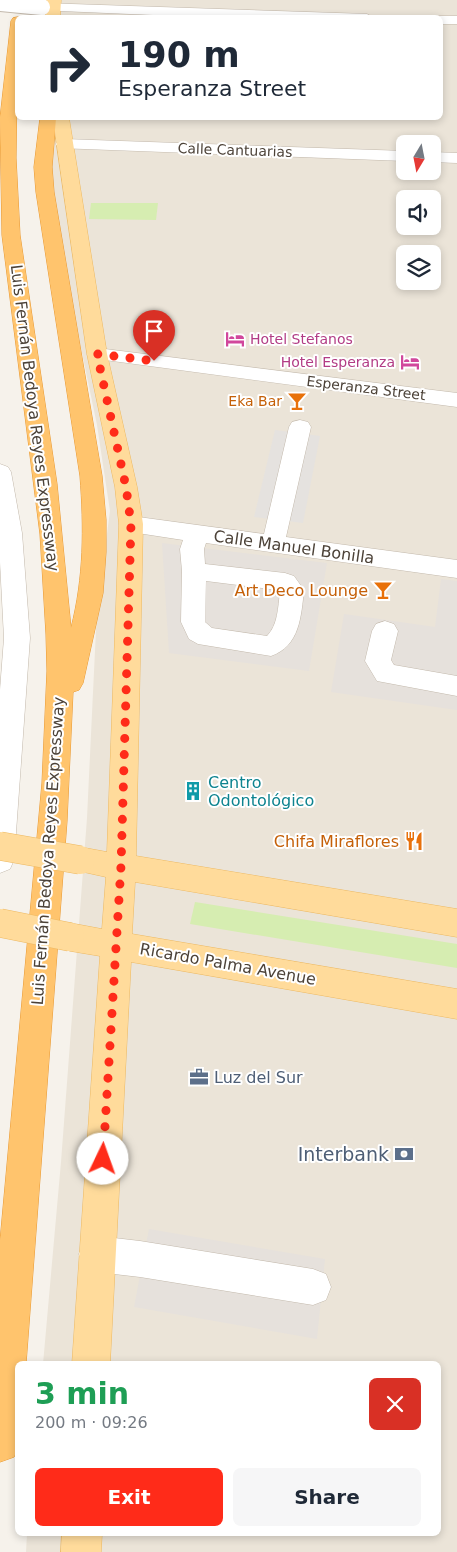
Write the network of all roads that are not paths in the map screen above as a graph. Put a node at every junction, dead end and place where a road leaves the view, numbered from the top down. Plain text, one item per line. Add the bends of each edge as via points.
1 (20, 0) edge
2 (0, 3) edge
3 (203, 6) edge
4 (263, 7) edge
5 (51, 8) edge
6 (18, 15) edge
7 (339, 15) edge
8 (443, 20) edge
9 (457, 20) edge
10 (15, 49) edge
11 (48, 120) edge
12 (61, 120) edge
13 (64, 144) junction
14 (396, 156) edge
15 (441, 157) edge
16 (457, 158) edge
17 (97, 354) junction
18 (457, 400) edge
19 (300, 427) dead end
20 (0, 472) edge
21 (131, 524) junction
22 (197, 534) junction
23 (273, 544) junction
24 (457, 569) edge
25 (194, 571) dead end
26 (385, 631) dead end
27 (457, 686) edge
28 (59, 728) junction
29 (0, 846) edge
30 (0, 860) edge
31 (121, 866) junction
32 (0, 923) edge
33 (457, 923) edge
34 (116, 944) junction
35 (457, 1004) edge
36 (97, 1254) junction
37 (313, 1287) dead end
38 (92, 1361) edge
39 (0, 1443) edge
40 (82, 1536) edge
41 (81, 1552) edge

1 - 6 highway, Luis Fernán Bedoya Reyes Expressway
2 - 5 street, bridge
3 - 4 street
3 - 5 street
4 - 7 street
8 - 9 street
10 - 28 highway, Luis Fernán Bedoya Reyes Expressway via 7,129 8,194 54,556 59,637
11 - 28 highway via 43,168 45,192 91,476 95,520 89,599
12 - 13 main road
13 - 14 street, Calle Cantuarias
13 - 17 main road
15 - 16 street
17 - 18 street, Esperanza Street
17 - 21 main road
19 - 23 street
20 - 30 street via 10,533 17,638
21 - 22 street, Calle Manuel Bonilla
21 - 31 main road
22 - 23 street, Calle Manuel Bonilla
22 - 25 street via 192,549
23 - 24 street, Calle Manuel Bonilla
26 - 27 street via 378,662 386,674
28 - 39 highway, Luis Fernán Bedoya Reyes Expressway
29 - 31 main road, bridge
31 - 33 main road
31 - 34 main road
32 - 34 main road, Ricardo Palma Avenue, bridge
34 - 35 main road, Ricardo Palma Avenue
34 - 36 main road
36 - 37 street
36 - 38 main road
40 - 41 main road

